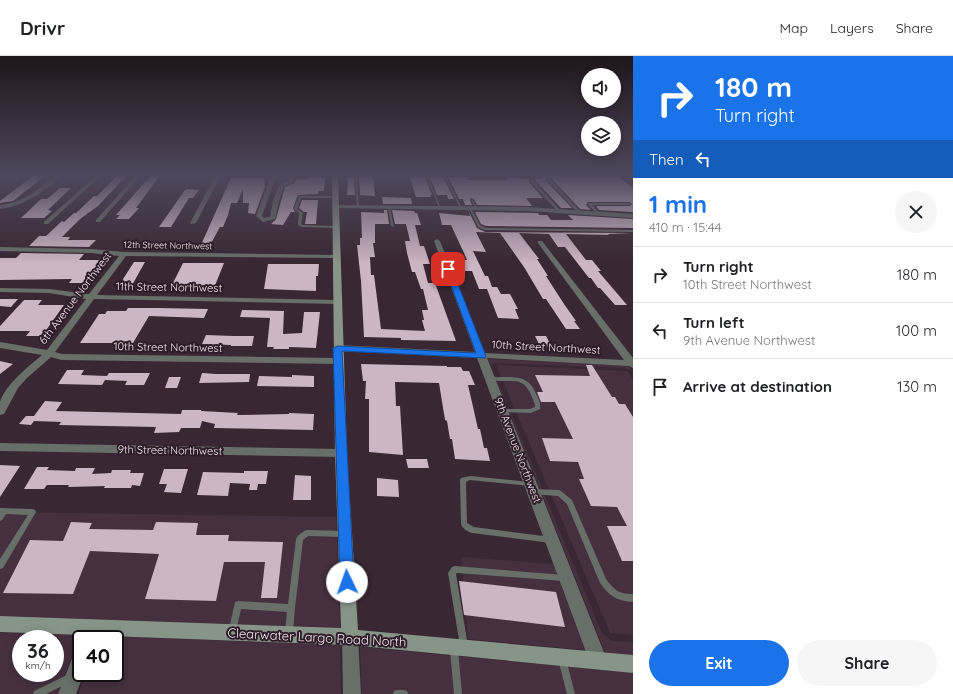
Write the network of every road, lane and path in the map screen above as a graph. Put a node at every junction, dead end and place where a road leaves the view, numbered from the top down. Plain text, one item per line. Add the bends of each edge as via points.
1 (335, 202) edge
2 (23, 203) edge
3 (69, 203) edge
4 (114, 203) edge
5 (204, 203) edge
6 (264, 203) edge
7 (276, 203) edge
8 (298, 203) edge
9 (339, 203) edge
10 (358, 203) edge
11 (438, 203) edge
12 (458, 203) edge
13 (472, 203) edge
14 (552, 203) edge
15 (570, 203) edge
16 (630, 204) dead end
17 (0, 207) edge
18 (358, 207) junction
19 (390, 208) junction
20 (440, 208) junction
21 (461, 208) junction
22 (473, 208) junction
23 (560, 212) junction
24 (580, 213) junction
25 (599, 214) junction
26 (633, 216) edge
27 (98, 221) dead end
28 (193, 223) dead end
29 (46, 224) dead end
30 (393, 226) dead end
31 (336, 227) junction
32 (633, 231) edge
33 (437, 241) dead end
34 (540, 242) dead end
35 (0, 249) edge
36 (124, 254) junction
37 (336, 256) junction
38 (0, 290) edge
39 (92, 297) junction
40 (337, 302) junction
41 (0, 345) edge
42 (338, 348) junction
43 (49, 353) junction
44 (482, 356) junction
45 (338, 361) junction
46 (632, 364) edge
47 (490, 379) junction
48 (503, 411) junction
49 (0, 412) edge
50 (0, 447) edge
51 (341, 453) junction
52 (532, 488) junction
53 (2, 511) edge
54 (0, 518) edge
55 (345, 534) junction
56 (552, 540) junction
57 (0, 566) edge
58 (567, 578) junction
59 (633, 598) edge
60 (291, 608) junction
61 (0, 624) edge
62 (72, 631) edge
63 (232, 632) junction
64 (124, 633) edge
65 (288, 635) junction
66 (350, 637) junction
67 (459, 647) junction
68 (561, 657) junction
69 (598, 660) junction
70 (633, 664) edge
71 (72, 677) edge
72 (72, 681) edge
73 (37, 694) edge
74 (67, 694) edge
75 (352, 694) edge
76 (397, 694) edge
77 (404, 694) edge
78 (458, 694) edge
79 (571, 694) edge

1 - 31 street
2 - 17 street
3 - 29 street
4 - 27 street
5 - 28 street
6 - 7 street via 259,216 263,220 273,218
8 - 31 lane via 295,209 301,213 299,224 302,226
9 - 18 street
10 - 18 lane
11 - 20 lane
12 - 21 lane
13 - 22 lane
14 - 23 lane
15 - 24 lane
16 - 25 lane via 589,204
18 - 19 street
19 - 20 street
19 - 30 lane
20 - 21 street
21 - 22 street
22 - 23 street
22 - 32 lane via 479,226 485,228
23 - 24 street
24 - 25 street
25 - 26 street
31 - 37 street
33 - 44 street, 9th Avenue Northwest
34 - 46 street
35 - 36 street, 12th Street Northwest via 91,250
36 - 37 street, 12th Street Northwest
36 - 39 street, 6th Avenue Northwest
37 - 40 street
38 - 39 street, 11th Street Northwest via 49,291
39 - 40 street, 11th Street Northwest
39 - 43 street, 6th Avenue Northwest
40 - 42 street
41 - 43 street, 10th Street Northwest
42 - 44 street, 10th Street Northwest
42 - 45 street
43 - 45 street, 10th Street Northwest via 61,357
43 - 49 street, 6th Avenue Northwest via 19,381
44 - 46 street, 10th Street Northwest
44 - 47 street, 9th Avenue Northwest
45 - 51 street
47 - 48 street, 9th Avenue Northwest
47 - 48 lane via 526,383 538,405 538,408 532,411
48 - 52 street, 9th Avenue Northwest
50 - 51 street, 9th Street Northwest
51 - 55 street
52 - 56 street, 9th Avenue Northwest
52 - 56 lane via 470,478 463,480 464,524 472,530
52 - 59 lane via 559,493 570,502 603,581 616,595
53 - 54 lane
53 - 57 lane via 34,512
55 - 60 lane via 307,533 300,539
55 - 66 street
56 - 58 street, 9th Avenue Northwest
58 - 67 lane via 456,569 452,573
58 - 69 street, 9th Avenue Northwest
60 - 63 lane via 238,605
60 - 65 lane
61 - 62 street, Clearwater Largo Road North
63 - 64 street, Clearwater Largo Road North
63 - 65 street, Clearwater Largo Road North
65 - 66 street, Clearwater Largo Road North
66 - 67 street, Clearwater Largo Road North
66 - 75 street
67 - 68 street, Clearwater Largo Road North
67 - 78 lane
68 - 69 street, Clearwater Largo Road North
68 - 79 lane
69 - 70 street, Clearwater Largo Road North
71 - 73 lane
72 - 74 street
76 - 77 lane

